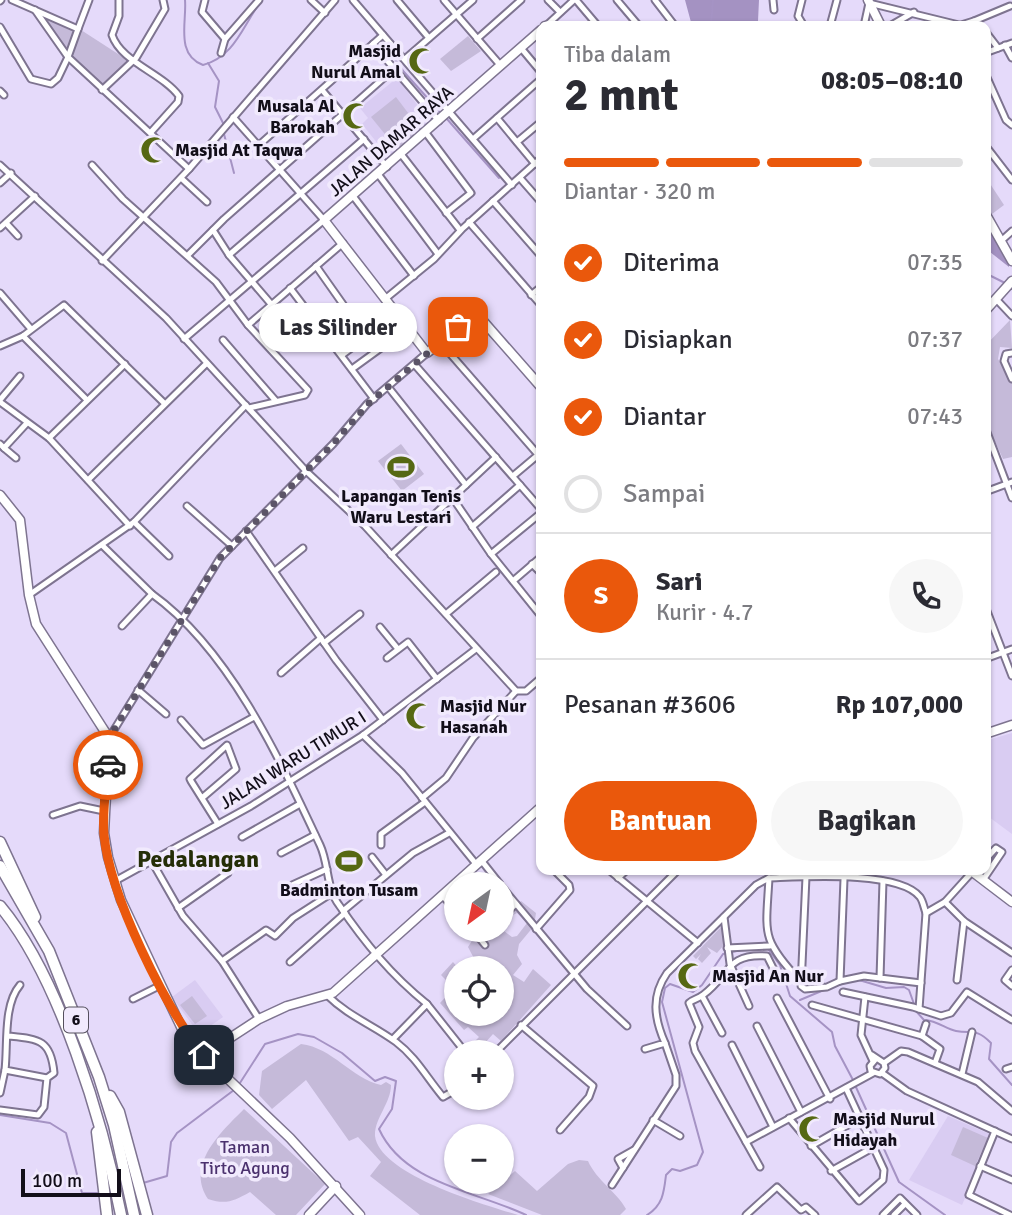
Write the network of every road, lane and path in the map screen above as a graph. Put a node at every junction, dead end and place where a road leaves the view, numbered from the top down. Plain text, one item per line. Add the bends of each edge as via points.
1 (12, 0) edge
2 (89, 0) edge
3 (119, 0) edge
4 (163, 0) edge
5 (205, 0) edge
6 (259, 0) edge
7 (311, 0) edge
8 (335, 0) edge
9 (352, 0) edge
10 (397, 0) edge
11 (444, 0) edge
12 (472, 0) edge
13 (521, 0) edge
14 (548, 0) edge
15 (575, 0) edge
16 (617, 0) edge
17 (655, 0) edge
18 (773, 0) edge
19 (802, 0) edge
20 (837, 0) edge
21 (869, 1) edge
22 (1010, 6) edge
23 (34, 9) junction
24 (774, 10) dead end
25 (560, 12) junction
26 (914, 12) junction
27 (325, 13) junction
28 (457, 14) junction
29 (552, 21) edge
30 (594, 21) edge
31 (635, 21) edge
32 (671, 21) edge
33 (801, 21) edge
34 (831, 21) edge
35 (865, 21) edge
36 (879, 21) edge
37 (899, 21) edge
38 (942, 21) edge
39 (974, 21) edge
40 (0, 27) edge
41 (78, 29) junction
42 (536, 35) edge
43 (382, 36) junction
44 (991, 37) edge
45 (429, 38) junction
46 (477, 38) junction
47 (225, 39) junction
48 (1012, 43) edge
49 (373, 44) junction
50 (1001, 47) junction
51 (521, 48) junction
52 (991, 51) edge
53 (221, 53) dead end
54 (68, 57) junction
55 (1012, 58) edge
56 (405, 59) junction
57 (134, 61) junction
58 (501, 66) junction
59 (536, 66) edge
60 (394, 69) junction
61 (536, 83) edge
62 (102, 90) junction
63 (322, 90) junction
64 (991, 92) edge
65 (342, 114) junction
66 (444, 116) junction
67 (233, 117) junction
68 (497, 118) junction
69 (1012, 125) edge
70 (536, 126) edge
71 (152, 131) junction
72 (426, 133) junction
73 (364, 139) junction
74 (473, 139) junction
75 (517, 142) junction
76 (259, 145) junction
77 (991, 153) edge
78 (401, 155) junction
79 (535, 164) joint
80 (0, 165) edge
81 (92, 165) dead end
82 (387, 167) junction
83 (189, 169) junction
84 (280, 170) junction
85 (11, 173) junction
86 (378, 174) junction
87 (181, 178) junction
88 (520, 178) junction
89 (1012, 180) edge
90 (0, 183) edge
91 (512, 185) junction
92 (301, 193) junction
93 (35, 196) junction
94 (353, 196) junction
95 (536, 196) edge
96 (493, 201) junction
97 (207, 202) dead end
98 (446, 213) junction
99 (145, 216) junction
100 (324, 220) junction
101 (469, 222) junction
102 (6, 223) junction
103 (991, 224) edge
104 (0, 228) edge
105 (213, 230) junction
106 (460, 230) junction
107 (1012, 231) edge
108 (18, 236) dead end
109 (1001, 241) junction
110 (343, 243) junction
111 (536, 250) edge
112 (438, 254) junction
113 (188, 255) junction
114 (229, 255) junction
115 (102, 261) junction
116 (1012, 261) edge
117 (316, 266) junction
118 (414, 276) junction
119 (250, 281) junction
120 (1010, 283) edge
121 (290, 288) junction
122 (536, 291) edge
123 (0, 293) edge
124 (531, 295) junction
125 (385, 299) junction
126 (996, 299) junction
127 (229, 300) junction
128 (536, 300) edge
129 (271, 304) junction
130 (991, 304) edge
131 (396, 315) junction
132 (1012, 316) edge
133 (248, 325) junction
134 (32, 329) junction
135 (407, 329) junction
136 (23, 336) junction
137 (366, 337) junction
138 (184, 339) junction
139 (223, 340) dead end
140 (440, 342) junction
141 (0, 346) edge
142 (427, 353) junction
143 (1012, 353) edge
144 (342, 355) junction
145 (125, 364) junction
146 (206, 364) junction
147 (415, 365) junction
148 (352, 369) junction
149 (20, 376) dead end
150 (1012, 380) edge
151 (536, 381) edge
152 (389, 388) junction
153 (374, 399) junction
154 (87, 400) junction
155 (275, 400) junction
156 (0, 401) edge
157 (164, 403) junction
158 (247, 406) junction
159 (27, 423) junction
160 (49, 438) junction
161 (991, 441) edge
162 (2, 446) edge
163 (536, 454) edge
164 (496, 457) junction
165 (16, 458) dead end
166 (536, 459) edge
167 (306, 471) junction
168 (513, 476) junction
169 (88, 480) junction
170 (1009, 483) edge
171 (466, 485) junction
172 (520, 485) junction
173 (991, 490) edge
174 (0, 495) edge
175 (452, 497) junction
176 (1012, 498) edge
177 (536, 505) edge
178 (187, 506) dead end
179 (536, 515) edge
180 (132, 524) junction
181 (472, 527) junction
182 (246, 531) junction
183 (102, 545) junction
184 (232, 546) junction
185 (303, 548) dead end
186 (491, 554) junction
187 (391, 555) junction
188 (169, 556) dead end
189 (536, 561) edge
190 (532, 564) junction
191 (536, 568) edge
192 (276, 570) junction
193 (496, 572) dead end
194 (513, 581) junction
195 (152, 594) junction
196 (29, 595) junction
197 (536, 609) edge
198 (360, 614) dead end
199 (446, 614) junction
200 (182, 621) junction
201 (991, 623) edge
202 (122, 626) dead end
203 (380, 627) dead end
204 (322, 641) junction
205 (398, 649) junction
206 (475, 649) junction
207 (1012, 649) edge
208 (1002, 653) junction
209 (991, 657) edge
210 (387, 658) dead end
211 (281, 673) dead end
212 (1012, 676) edge
213 (438, 679) junction
214 (536, 682) edge
215 (138, 690) junction
216 (516, 691) junction
217 (166, 714) dead end
218 (254, 717) junction
219 (181, 720) dead end
220 (383, 720) junction
221 (1012, 726) edge
222 (991, 732) edge
223 (363, 735) junction
224 (109, 738) junction
225 (289, 782) junction
226 (202, 798) junction
227 (423, 800) junction
228 (300, 804) junction
229 (104, 811) junction
230 (536, 811) edge
231 (53, 816) dead end
232 (218, 824) junction
233 (449, 833) junction
234 (315, 835) junction
235 (242, 837) dead end
236 (0, 842) edge
237 (381, 845) dead end
238 (281, 853) dead end
239 (991, 853) edge
240 (372, 857) dead end
241 (151, 860) junction
242 (478, 862) junction
243 (0, 866) edge
244 (991, 868) edge
245 (327, 869) junction
246 (488, 872) edge
247 (228, 873) dead end
248 (386, 875) junction
249 (559, 875) edge
250 (615, 875) edge
251 (621, 875) edge
252 (673, 875) edge
253 (968, 875) edge
254 (978, 875) edge
255 (986, 875) edge
256 (806, 877) junction
257 (618, 878) junction
258 (769, 878) junction
259 (844, 879) junction
260 (983, 880) junction
261 (115, 881) junction
262 (883, 881) junction
263 (292, 885) dead end
264 (332, 893) junction
265 (442, 895) junction
266 (444, 897) edge
267 (514, 901) edge
268 (647, 901) junction
269 (1012, 902) edge
270 (516, 904) joint
271 (945, 904) junction
272 (0, 906) edge
273 (178, 908) junction
274 (344, 912) junction
275 (928, 912) junction
276 (724, 918) junction
277 (964, 921) junction
278 (536, 929) junction
279 (482, 942) edge
280 (698, 943) junction
281 (485, 945) dead end
282 (770, 946) junction
283 (727, 949) junction
284 (49, 951) junction
285 (1012, 953) edge
286 (373, 955) junction
287 (222, 961) junction
288 (290, 962) dead end
289 (730, 962) junction
290 (1012, 970) edge
291 (575, 971) junction
292 (880, 978) junction
293 (779, 980) dead end
294 (957, 980) dead end
295 (800, 981) junction
296 (841, 981) junction
297 (921, 983) junction
298 (20, 985) dead end
299 (161, 985) junction
300 (1012, 986) edge
301 (843, 992) dead end
302 (327, 995) junction
303 (702, 996) junction
304 (865, 997) junction
305 (777, 998) dead end
306 (133, 999) dead end
307 (427, 1004) junction
308 (812, 1004) dead end
309 (749, 1006) dead end
310 (917, 1008) junction
311 (861, 1018) junction
312 (259, 1019) junction
313 (1012, 1020) edge
314 (926, 1024) dead end
315 (521, 1025) junction
316 (627, 1026) dead end
317 (757, 1026) dead end
318 (972, 1032) dead end
319 (722, 1033) dead end
320 (8, 1036) junction
321 (922, 1036) junction
322 (393, 1039) junction
323 (456, 1040) edge
324 (507, 1040) edge
325 (665, 1043) junction
326 (732, 1045) dead end
327 (645, 1049) dead end
328 (204, 1055) junction
329 (874, 1061) junction
330 (935, 1063) junction
331 (884, 1068) junction
332 (5, 1070) junction
333 (872, 1072) junction
334 (962, 1074) junction
335 (99, 1077) junction
336 (47, 1078) junction
337 (848, 1087) junction
338 (0, 1093) edge
339 (444, 1096) edge
340 (830, 1099) junction
341 (0, 1110) edge
342 (95, 1110) junction
343 (1012, 1111) edge
344 (801, 1112) junction
345 (789, 1118) junction
346 (860, 1118) junction
347 (653, 1120) junction
348 (773, 1127) junction
349 (560, 1130) dead end
350 (995, 1132) junction
351 (680, 1136) dead end
352 (1012, 1139) edge
353 (746, 1142) junction
354 (811, 1146) junction
355 (874, 1147) junction
356 (980, 1166) junction
357 (760, 1167) dead end
358 (831, 1171) junction
359 (1012, 1180) edge
360 (336, 1185) junction
361 (612, 1185) dead end
362 (905, 1204) junction
363 (106, 1212) edge
364 (120, 1212) edge
365 (798, 1213) edge
366 (134, 1215) edge
367 (147, 1215) edge
368 (309, 1215) edge
369 (360, 1215) edge
370 (746, 1215) edge
371 (815, 1215) edge
372 (883, 1215) edge
373 (894, 1215) edge
374 (917, 1215) edge
375 (1010, 1215) edge

1 - 23 street
2 - 41 street
3 - 57 street via 112,35
4 - 57 street via 165,9
5 - 47 street via 202,12
6 - 47 street
7 - 27 street
8 - 27 street
9 - 43 street
10 - 45 street
11 - 28 street
12 - 28 street
13 - 46 street
14 - 25 street
15 - 25 street
15 - 30 street
16 - 31 street
17 - 32 street
18 - 24 street
19 - 33 street
20 - 34 street
21 - 26 street
21 - 35 street
21 - 36 main road
22 - 39 street
23 - 41 street
23 - 54 street
25 - 29 street
26 - 37 street
26 - 38 street
27 - 67 street
28 - 45 street
28 - 46 street
40 - 54 street via 25,71 40,83 55,82
41 - 54 street
42 - 51 main road, JALAN DAMAR RAYA
43 - 49 street
43 - 56 street
44 - 50 street
45 - 56 street
46 - 58 street
47 - 53 street
48 - 50 street
49 - 60 street
49 - 63 street
50 - 52 street
50 - 55 street
51 - 58 main road, JALAN DAMAR RAYA
51 - 59 street
54 - 62 street
56 - 66 street
57 - 62 street
57 - 71 street via 168,81 179,96
58 - 66 main road, JALAN DAMAR RAYA
60 - 65 street
60 - 66 street
61 - 68 street
62 - 71 street
63 - 65 street
63 - 76 street
64 - 69 street
65 - 73 street
65 - 84 street
66 - 72 main road, JALAN DAMAR RAYA
66 - 74 street
67 - 76 street
67 - 83 street
68 - 74 street
68 - 75 street
70 - 75 street
71 - 83 street
72 - 78 main road, JALAN DAMAR RAYA
72 - 98 street via 471,192
73 - 82 street
73 - 92 street
74 - 91 street
75 - 79 street
76 - 84 street
77 - 89 street
78 - 82 main road, JALAN DAMAR RAYA
78 - 98 street
79 - 88 street
80 - 85 street
81 - 99 street
82 - 86 main road, JALAN DAMAR RAYA
83 - 87 street
84 - 92 street
84 - 105 street
85 - 90 street
85 - 93 street
86 - 94 main road, JALAN DAMAR RAYA
86 - 112 street
87 - 97 street
87 - 99 street
88 - 91 street
88 - 95 street
91 - 96 street
92 - 100 street
92 - 114 street
93 - 102 street
93 - 115 street
94 - 100 main road, JALAN DAMAR RAYA
94 - 118 street
96 - 101 street
96 - 111 street
98 - 106 street
99 - 113 street
99 - 115 street
100 - 110 main road, JALAN DAMAR RAYA
100 - 119 street
101 - 106 street
101 - 124 street
102 - 104 street
102 - 108 street
103 - 109 main road
105 - 113 street
105 - 114 street
106 - 112 street
107 - 109 street
109 - 116 main road
110 - 117 street
110 - 125 main road, JALAN DAMAR RAYA
112 - 118 street
113 - 127 street
114 - 119 street
115 - 138 street
117 - 121 street
117 - 137 street
118 - 125 street
119 - 127 street
119 - 129 street
120 - 126 main road
121 - 129 street
121 - 144 street
122 - 124 street
123 - 134 street
124 - 128 street
125 - 131 main road, JALAN DAMAR RAYA
126 - 130 main road
126 - 132 street
127 - 133 street
127 - 138 street
129 - 133 street
131 - 135 main road, JALAN DAMAR RAYA
131 - 137 street
133 - 155 street via 308,390 305,395
134 - 136 street
134 - 145 street via 64,305
135 - 142 main road, JALAN DAMAR RAYA
135 - 148 street
136 - 141 street
136 - 154 street
137 - 144 street
138 - 146 street
139 - 155 street
140 - 142 main road
140 - 151 main road via 476,313
140 - 163 street
142 - 147 street
143 - 150 street via 1005,355 1004,361
144 - 148 street
145 - 154 street
145 - 157 street
146 - 157 street
146 - 158 street
147 - 152 street
147 - 164 street
148 - 153 street
149 - 156 street
152 - 153 street
152 - 171 street
153 - 167 street
154 - 160 street
155 - 158 street
156 - 159 street
157 - 169 street
158 - 167 street
158 - 180 street
159 - 160 street
159 - 162 street
160 - 169 street
161 - 170 street
162 - 165 street
164 - 168 street
164 - 171 street
166 - 168 street
167 - 182 street
167 - 187 street
168 - 172 street
169 - 180 street
170 - 173 street
170 - 176 street
171 - 175 street
172 - 177 street
172 - 181 street
174 - 196 main road via 20,520
175 - 181 street
175 - 187 street
178 - 184 street
179 - 186 street
180 - 183 street
180 - 188 street
181 - 186 street
182 - 184 street
182 - 192 street
183 - 195 street
183 - 196 street
184 - 200 street via 201,586
185 - 192 street
186 - 194 street
187 - 199 street
189 - 190 street
190 - 191 street
190 - 194 street
192 - 204 street
193 - 199 street
194 - 197 street
195 - 200 street
195 - 202 street
196 - 224 main road via 44,638
198 - 204 street
199 - 206 street
200 - 215 street
200 - 218 street
201 - 208 street
203 - 205 street
204 - 211 street
204 - 220 street
205 - 210 street
205 - 213 street via 408,642
206 - 213 street, JALAN WARU TIMUR I
206 - 216 street
207 - 208 street
208 - 209 street
208 - 212 street
213 - 220 street, JALAN WARU TIMUR I
214 - 216 street via 526,691
215 - 217 street
215 - 224 street
216 - 227 street
218 - 219 street via 204,745
218 - 225 street
220 - 223 street, JALAN WARU TIMUR I
221 - 222 main road
223 - 225 street, JALAN WARU TIMUR I
223 - 227 street
224 - 229 main road
225 - 228 street
225 - 232 street, JALAN WARU TIMUR I
226 - 226 street via 190,779 227,745 237,768
226 - 232 street
227 - 233 street
227 - 237 street via 381,834
228 - 234 street
228 - 235 street
229 - 231 street via 80,806
229 - 261 main road
230 - 242 main road
232 - 241 street, JALAN WARU TIMUR I
233 - 242 street
233 - 248 street
234 - 238 street
234 - 245 street
236 - 284 highway
239 - 244 street via 996,848 1002,852
240 - 248 street
241 - 261 street, JALAN WARU TIMUR I
241 - 273 street
242 - 246 street
242 - 265 main road
243 - 284 highway, 6
245 - 263 street
245 - 264 street
247 - 273 street
248 - 274 street
249 - 278 street via 570,890
250 - 257 street
251 - 257 street
252 - 268 street
253 - 271 street
254 - 260 main road
255 - 260 street
256 - 258 street
256 - 259 street
256 - 295 street
257 - 268 street
258 - 276 street
258 - 282 street via 766,930
259 - 262 street
259 - 296 street
260 - 269 main road
261 - 299 main road
262 - 275 street via 913,891
262 - 292 street
264 - 274 street
264 - 287 street via 293,918 275,936 266,930
265 - 266 street
265 - 286 main road
267 - 270 street
268 - 280 street
268 - 291 street
270 - 278 street
271 - 275 street
271 - 277 street
272 - 342 highway, 6 via 44,976
273 - 287 street
274 - 286 street
274 - 288 street
275 - 297 street
276 - 280 street
276 - 283 street
277 - 285 street
277 - 294 street
278 - 291 street
279 - 281 street
280 - 325 street via 658,986 654,1000
282 - 283 street
282 - 295 street
283 - 289 street
284 - 335 highway, 6
286 - 302 main road
286 - 307 street
287 - 312 street
289 - 293 street via 768,956
289 - 303 street
289 - 309 street
290 - 300 street via 1006,980
291 - 315 street
291 - 316 street via 587,989
292 - 296 street
292 - 297 street
295 - 296 street via 805,989
297 - 310 street
298 - 320 street via 14,992
299 - 306 street
299 - 328 main road via 183,1029
301 - 304 street
302 - 312 main road
302 - 322 street via 342,1011
303 - 319 street
303 - 353 street via 689,1002 699,1027 695,1051
304 - 310 street
304 - 311 street
305 - 340 street
307 - 322 street
307 - 323 street
308 - 311 street
310 - 313 street via 943,1016 951,1013 967,992
311 - 321 street
311 - 329 street via 861,1035
312 - 328 main road
314 - 321 street
315 - 324 street
315 - 349 street via 593,1086
317 - 344 street
318 - 334 street
320 - 332 street
320 - 336 street via 37,1039 47,1046 54,1071
321 - 330 street via 940,1049
322 - 339 street
325 - 327 street
325 - 347 street via 676,1086
326 - 348 street
328 - 360 main road
329 - 331 street
329 - 333 street
330 - 331 street via 905,1051
330 - 334 street
331 - 333 street
331 - 350 street via 907,1091
332 - 336 street
332 - 338 street
333 - 337 street
334 - 343 street
335 - 366 highway, 6
335 - 367 highway via 119,1112
336 - 341 street via 44,1107 38,1115
337 - 340 street
337 - 346 street
340 - 344 street
342 - 363 highway
342 - 364 highway, 6
344 - 345 street
345 - 348 street
345 - 354 street
346 - 354 street
346 - 355 street
347 - 351 street
347 - 361 street
348 - 353 street
350 - 352 street
350 - 356 street
353 - 357 street
354 - 358 street
355 - 358 street
355 - 358 street via 884,1178 859,1201
356 - 359 street
356 - 375 street via 969,1196
360 - 368 main road
360 - 369 main road
362 - 372 street via 900,1198
362 - 373 street
362 - 374 street
365 - 370 street via 777,1187
365 - 371 street via 806,1207

